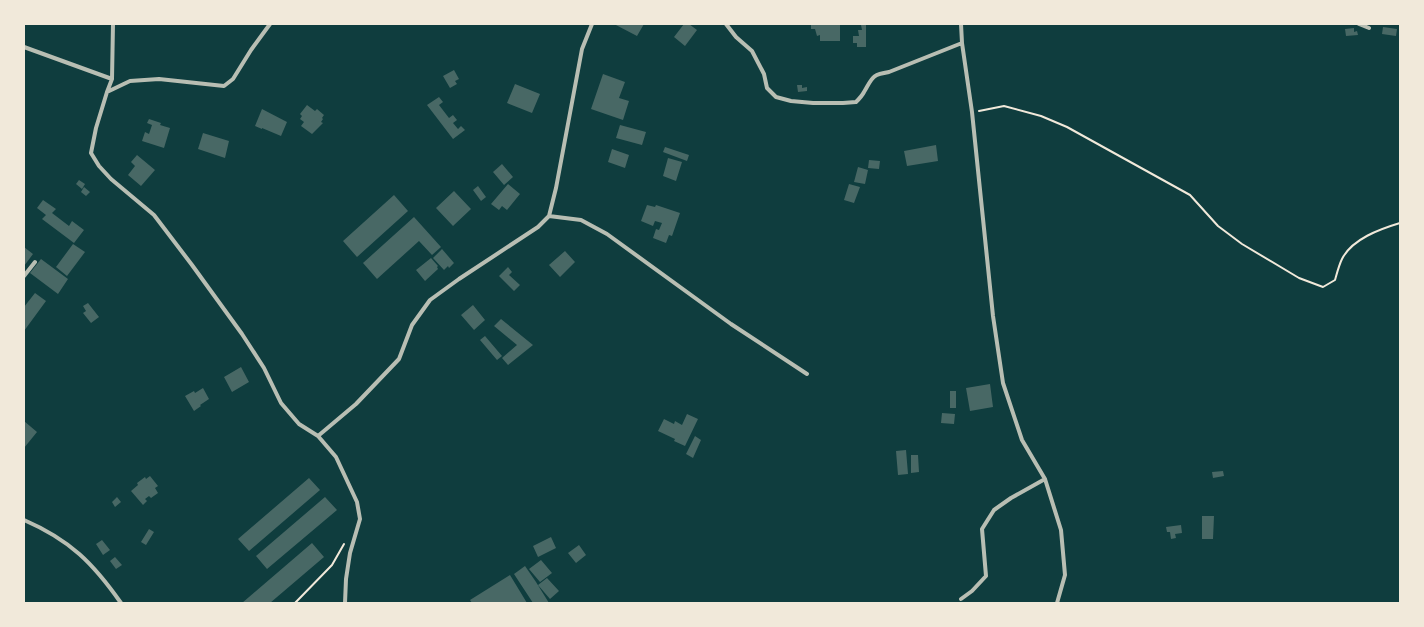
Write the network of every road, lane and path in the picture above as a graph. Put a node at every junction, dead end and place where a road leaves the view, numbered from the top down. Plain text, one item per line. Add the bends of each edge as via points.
1 (113, 24) edge
2 (270, 24) edge
3 (592, 24) edge
4 (726, 24) edge
5 (961, 24) edge
6 (1359, 24) edge
7 (1369, 28) dead end
8 (962, 43) junction
9 (24, 47) edge
10 (112, 79) junction
11 (107, 92) junction
12 (972, 112) junction
13 (549, 216) junction
14 (1400, 223) edge
15 (35, 262) dead end
16 (24, 276) edge
17 (807, 374) dead end
18 (318, 436) junction
19 (1045, 479) junction
20 (24, 520) edge
21 (348, 539) dead end
22 (961, 599) dead end
23 (121, 603) edge
24 (295, 603) edge
25 (345, 603) edge
26 (1057, 603) edge

1 - 10 street
2 - 11 street via 233,79 224,86 159,79 130,81
3 - 13 street via 582,49
4 - 8 street via 752,51 764,74 766,88 776,97 791,101 856,102 870,80 878,74
5 - 8 street
6 - 7 street
8 - 12 street
9 - 10 street
10 - 11 street
11 - 18 street via 96,128 92,153 98,166 154,216 242,334 264,368 281,403 299,424
12 - 14 path via 1004,106 1041,116 1067,127 1190,195 1218,226 1242,244 1299,278 1323,287 1335,280 1342,258 1355,242
12 - 19 street via 993,316 1003,383 1022,440
13 - 17 street via 581,220 607,234 731,324
13 - 18 street via 538,227 430,300 412,325 399,359 356,404
15 - 16 street
18 - 25 street via 336,457 357,502 360,519 350,553
19 - 22 street via 994,510 982,528 986,576
19 - 26 street via 1061,530 1065,575
20 - 23 street via 61,539 88,560
21 - 24 path via 332,565

